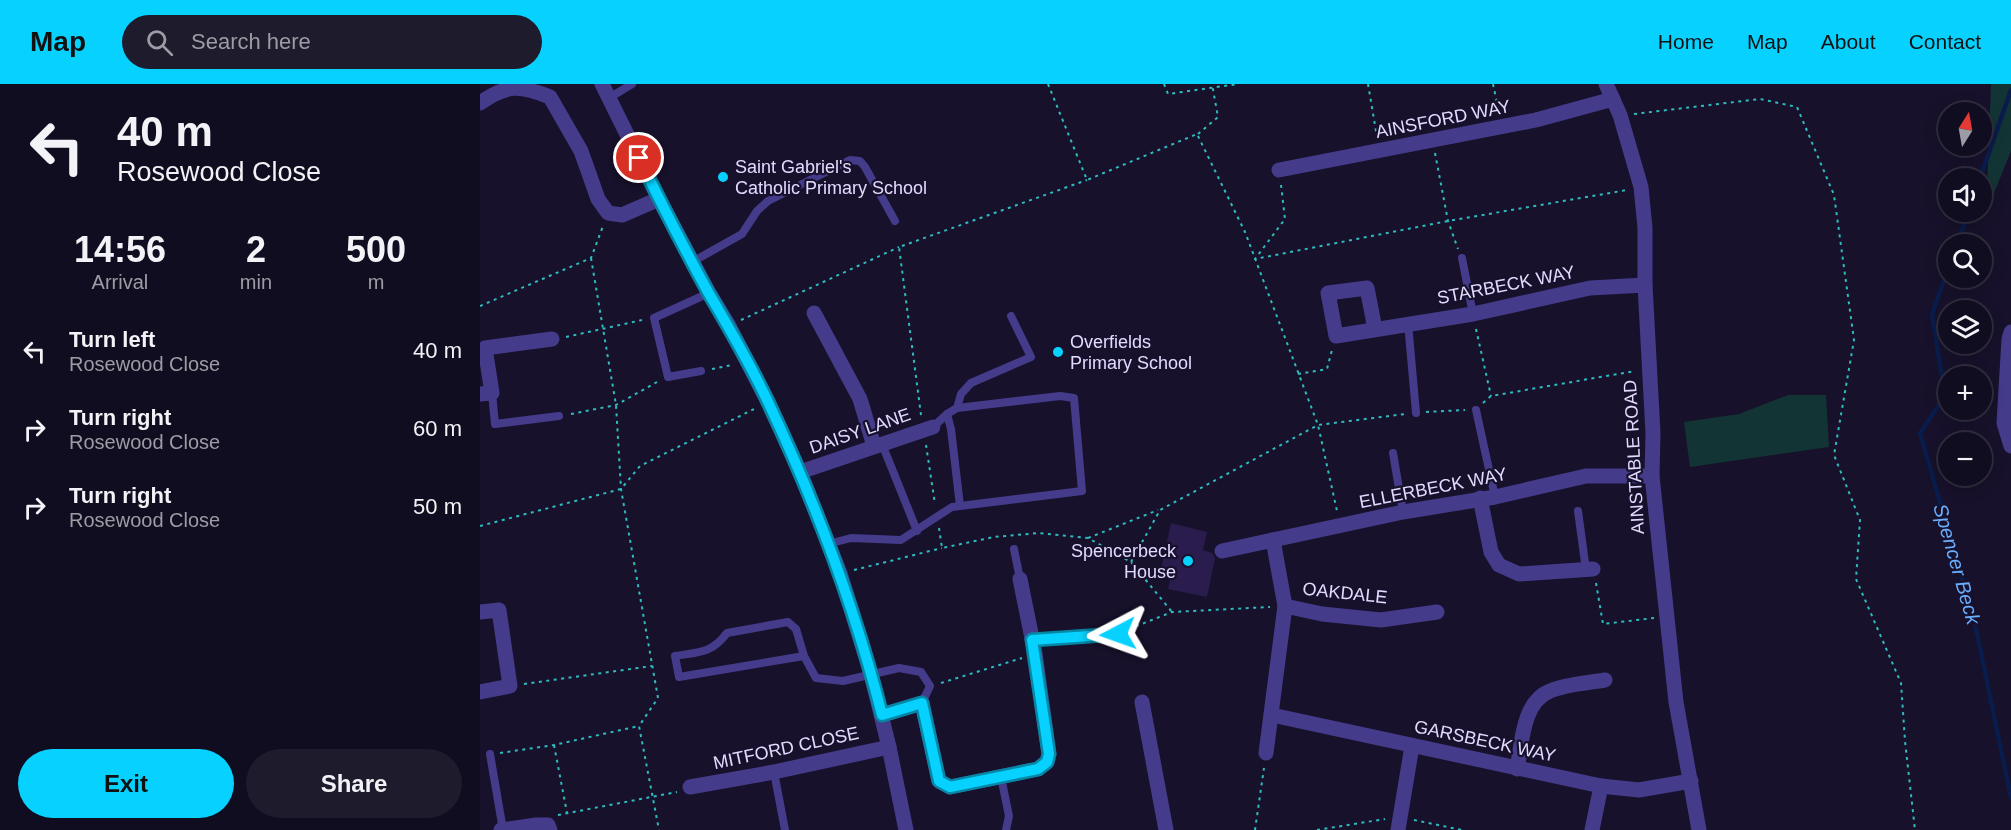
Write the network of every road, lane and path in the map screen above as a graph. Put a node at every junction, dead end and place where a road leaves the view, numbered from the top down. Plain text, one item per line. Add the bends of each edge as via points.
1 (1048, 84) edge
2 (1164, 84) edge
3 (1212, 84) edge
4 (1238, 84) edge
5 (1368, 84) edge
6 (1493, 84) edge
7 (1606, 84) edge
8 (629, 85) edge
9 (1213, 88) junction
10 (605, 91) edge
11 (1613, 99) junction
12 (480, 103) edge
13 (1620, 115) junction
14 (1502, 127) junction
15 (1197, 134) junction
16 (1433, 141) junction
17 (1379, 152) junction
18 (1279, 170) joint
19 (1641, 188) junction
20 (659, 199) junction
21 (608, 213) junction
22 (895, 221) dead end
23 (1448, 222) junction
24 (899, 247) dead end
25 (591, 258) junction
26 (1462, 258) joint
27 (1255, 259) junction
28 (692, 262) junction
29 (1645, 285) junction
30 (709, 293) junction
31 (480, 306) edge
32 (814, 313) dead end
33 (1473, 314) junction
34 (1011, 316) dead end
35 (654, 318) junction
36 (1408, 323) junction
37 (729, 326) junction
38 (603, 329) junction
39 (1375, 329) junction
40 (2011, 332) edge
41 (1336, 336) junction
42 (552, 339) joint
43 (747, 362) junction
44 (1648, 368) junction
45 (701, 371) joint
46 (1298, 374) junction
47 (668, 376) junction
48 (486, 393) edge
49 (1491, 396) junction
50 (768, 402) junction
51 (616, 405) junction
52 (957, 408) junction
53 (1476, 410) junction
54 (1416, 413) junction
55 (947, 414) junction
56 (559, 416) joint
57 (1318, 425) junction
58 (933, 427) joint
59 (878, 445) junction
60 (2011, 446) edge
61 (1393, 453) dead end
62 (800, 472) junction
63 (1652, 476) junction
64 (621, 489) junction
65 (1487, 497) junction
66 (960, 506) junction
67 (1160, 510) junction
68 (1578, 511) dead end
69 (1403, 512) junction
70 (1340, 525) junction
71 (480, 526) edge
72 (917, 531) junction
73 (1088, 538) dead end
74 (1273, 540) junction
75 (828, 544) junction
76 (942, 548) dead end
77 (1014, 549) dead end
78 (1222, 550) dead end
79 (1131, 562) dead end
80 (1589, 569) junction
81 (840, 573) junction
82 (1020, 579) joint
83 (1285, 606) junction
84 (480, 612) edge
85 (1437, 612) dead end
86 (1666, 616) junction
87 (1118, 634) dead end
88 (1032, 640) junction
89 (804, 656) junction
90 (653, 666) junction
91 (871, 674) junction
92 (1605, 680) dead end
93 (510, 686) junction
94 (480, 692) edge
95 (1142, 702) dead end
96 (922, 703) junction
97 (882, 715) junction
98 (1272, 715) junction
99 (639, 726) junction
100 (554, 745) junction
101 (1412, 746) junction
102 (889, 747) junction
103 (1266, 753) joint
104 (490, 754) joint
105 (1517, 769) junction
106 (774, 772) junction
107 (1001, 777) junction
108 (1691, 781) junction
109 (1601, 786) junction
110 (690, 787) joint
111 (653, 797) junction
112 (567, 813) junction
113 (543, 827) edge
114 (502, 830) edge
115 (659, 830) edge
116 (784, 830) edge
117 (906, 830) edge
118 (1006, 830) edge
119 (1166, 830) edge
120 (1255, 830) edge
121 (1398, 830) edge
122 (1592, 830) edge
123 (1699, 830) edge
124 (1915, 830) edge

1 - 15 path via 1087,180
2 - 9 path via 1168,94
3 - 9 path
4 - 9 path
5 - 17 path
6 - 14 path
7 - 11 street, AINSTABLE ROAD
8 - 10 lane
9 - 15 path via 1218,117
10 - 20 street
11 - 13 street, AINSTABLE ROAD
11 - 14 street, AINSFORD WAY
12 - 21 street via 495,92 524,87 550,97 581,152 598,199
13 - 19 street, AINSTABLE ROAD
13 - 124 path via 1760,99 1797,107 1834,195 1854,340 1834,455 1860,520 1856,579 1901,683
14 - 16 street, AINSFORD WAY
15 - 27 path
16 - 17 street, AINSFORD WAY
16 - 23 path
17 - 18 street, AINSFORD WAY
18 - 27 path via 1285,219
19 - 23 path
19 - 29 street, AINSTABLE ROAD
20 - 21 street via 622,215
20 - 28 street
21 - 25 path
22 - 28 lane via 865,167 860,161 850,160 768,201 742,234
23 - 26 path
23 - 27 path
24 - 37 path
25 - 31 path
25 - 38 path
26 - 33 lane
27 - 46 path
28 - 30 street
29 - 33 street, STARBECK WAY via 1590,288
29 - 44 street, AINSTABLE ROAD
30 - 35 lane
30 - 37 street
32 - 59 street via 860,399
33 - 36 street, STARBECK WAY
33 - 49 path
34 - 52 lane via 1031,357 971,384
35 - 38 path
35 - 47 lane
36 - 39 street, STARBECK WAY
36 - 54 lane
37 - 43 street
38 - 42 path
38 - 51 path
39 - 41 street, STARBECK WAY
39 - 41 street via 1367,288 1328,293
40 - 60 street via 2004,423
41 - 46 path via 1327,369
42 - 48 street via 485,348
43 - 45 path
43 - 50 street
44 - 49 path
44 - 63 street, AINSTABLE ROAD
45 - 47 lane
46 - 57 path
47 - 51 path
48 - 56 lane via 495,424
49 - 53 path
50 - 62 street
50 - 64 path via 640,466
51 - 56 path
51 - 64 path
52 - 55 lane
52 - 66 lane via 1060,396 1074,398 1082,491
53 - 54 path
53 - 65 lane
54 - 57 path
55 - 58 lane
55 - 66 lane
57 - 67 path
57 - 70 path
58 - 59 street, DAISY LANE
59 - 62 street, DAISY LANE
59 - 72 lane
61 - 69 lane
62 - 75 street
63 - 65 street, ELLERBECK WAY via 1586,476
63 - 86 street, AINSTABLE ROAD
64 - 71 path
64 - 90 path
65 - 69 street, ELLERBECK WAY
65 - 80 street via 1491,552 1499,565 1519,574
66 - 72 lane
67 - 73 path
67 - 79 path
68 - 80 lane
69 - 70 street, ELLERBECK WAY
70 - 74 street, ELLERBECK WAY
72 - 75 lane via 901,540 851,538
74 - 78 street, ELLERBECK WAY
74 - 83 street
75 - 81 street
76 - 81 path
77 - 82 lane
80 - 86 path via 1603,624
81 - 91 street
82 - 88 street
83 - 85 street, OAKDALE via 1381,620
83 - 98 street
84 - 93 street via 499,610
86 - 108 street, AINSTABLE ROAD
87 - 88 lane
88 - 107 street via 1049,754 1047,762 1038,769
89 - 89 lane via 679,677 675,656 710,650 728,633 788,622 796,629
89 - 91 lane via 816,678 843,681
90 - 93 path
90 - 99 path via 658,698
91 - 96 lane via 899,668 921,672 930,686
91 - 97 street
92 - 105 street via 1550,691 1538,699 1528,714
93 - 94 street
95 - 119 street
96 - 97 street
96 - 107 street via 939,781 950,787
97 - 102 street
98 - 101 street, GARSBECK WAY
98 - 103 street
99 - 100 path
99 - 111 path
100 - 104 path
100 - 112 path
101 - 105 street, GARSBECK WAY
101 - 121 street
102 - 106 street, MITFORD CLOSE
102 - 117 street
103 - 120 path
104 - 114 lane
105 - 109 street, GARSBECK WAY
106 - 110 street, MITFORD CLOSE
106 - 116 lane
107 - 118 lane via 1009,816
108 - 109 street, GARSBECK WAY via 1639,790
108 - 123 street, AINSTABLE ROAD
109 - 122 street
110 - 111 path
111 - 112 path
111 - 115 path
112 - 113 path
113 - 114 street

